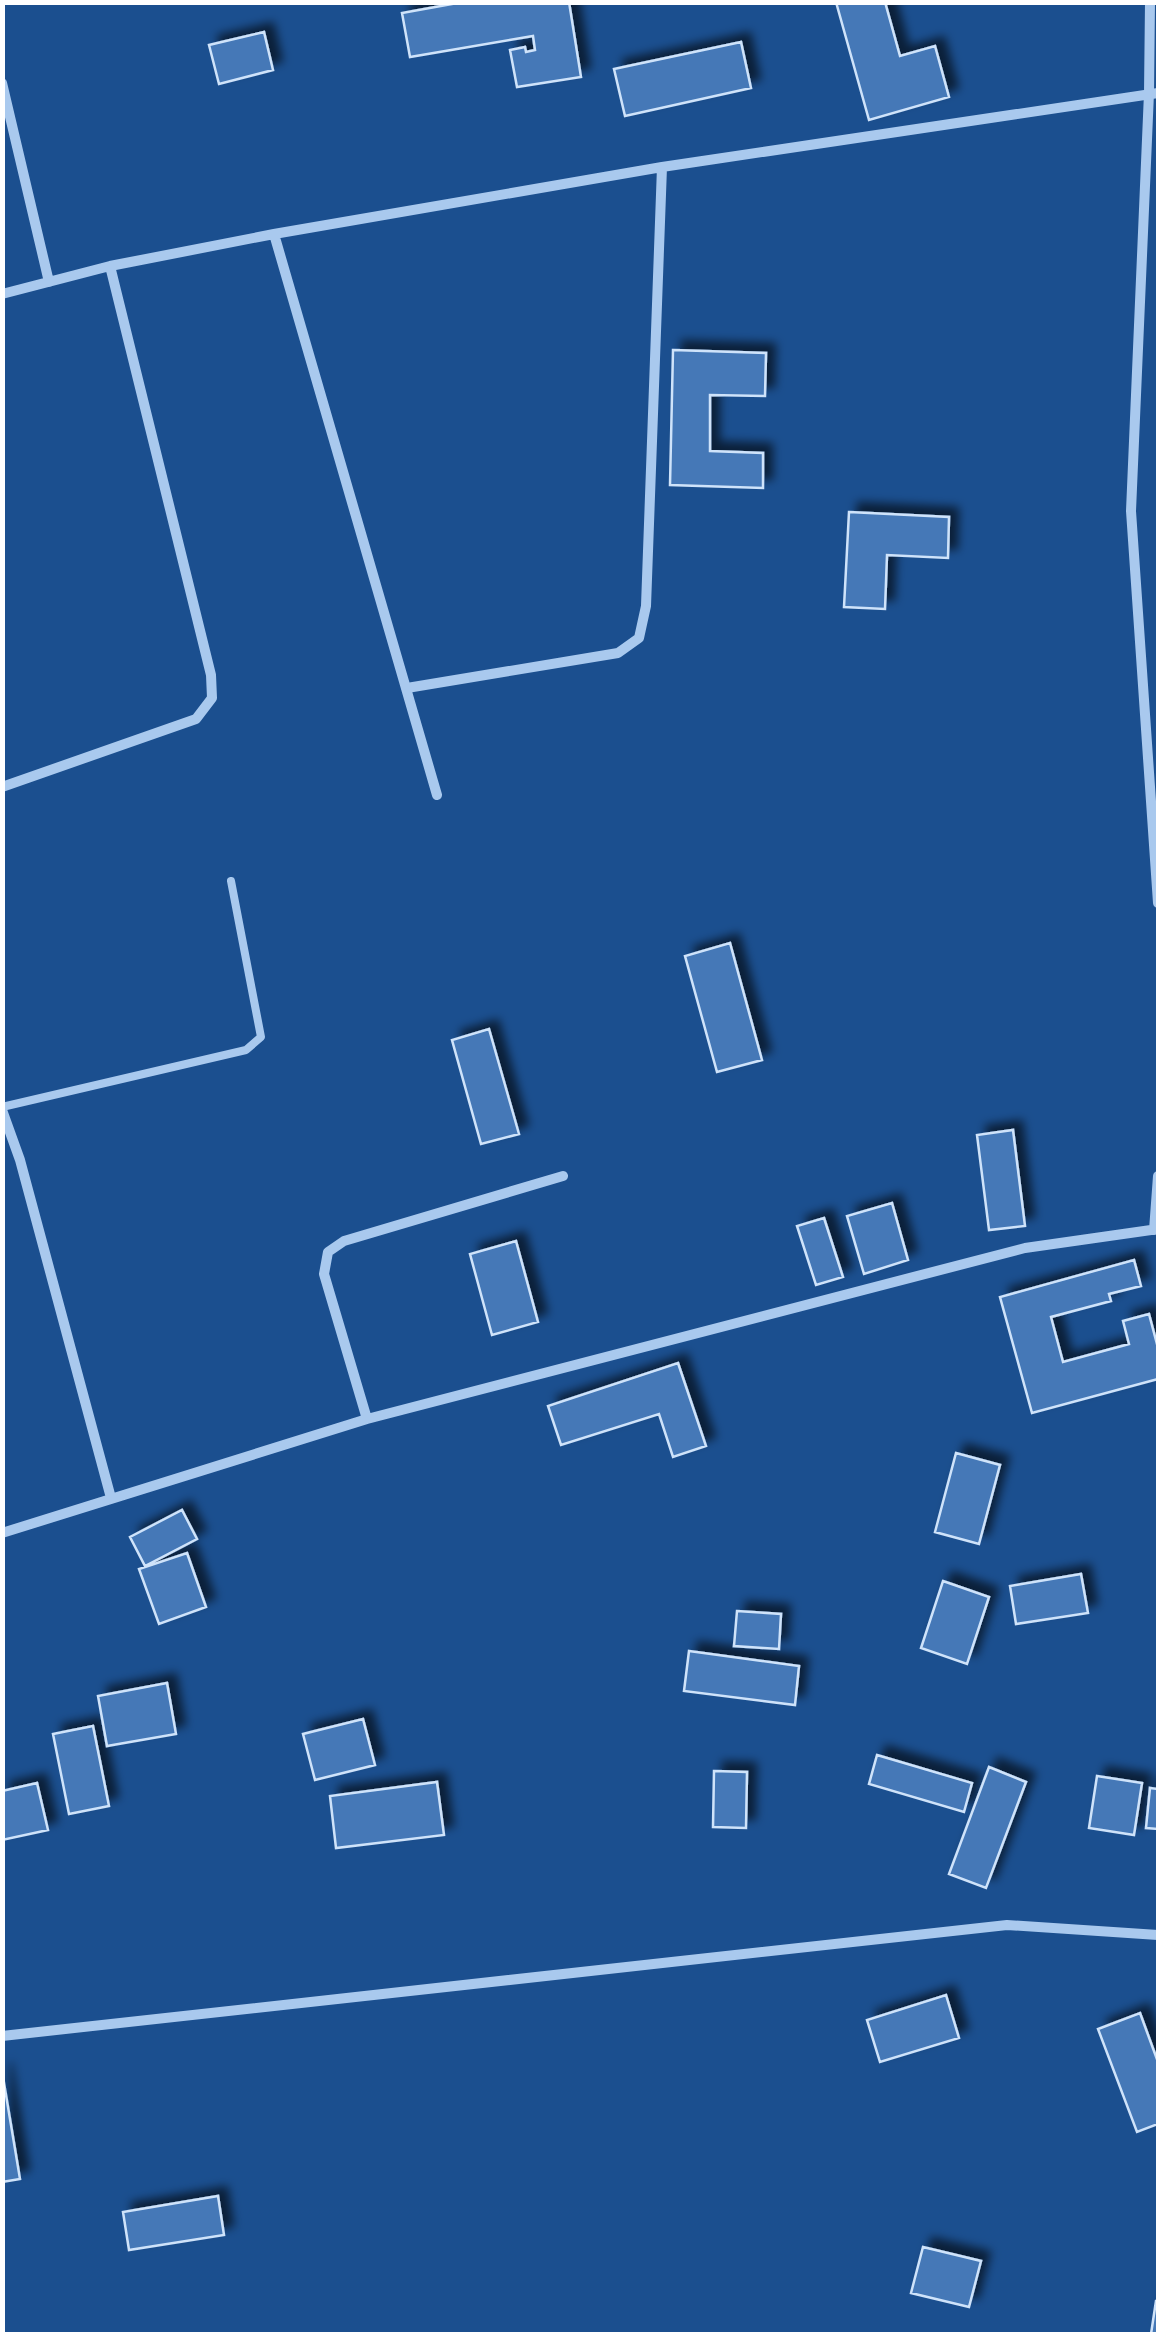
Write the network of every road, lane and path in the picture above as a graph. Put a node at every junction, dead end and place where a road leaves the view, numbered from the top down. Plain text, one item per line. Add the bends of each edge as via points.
1 (1150, 2) edge
2 (2, 83) edge
3 (1154, 93) edge
4 (662, 167) junction
5 (274, 234) junction
6 (110, 266) junction
7 (49, 282) junction
8 (2, 294) edge
9 (407, 688) junction
10 (2, 787) edge
11 (438, 795) dead end
12 (232, 881) dead end
13 (1158, 903) edge
14 (2, 1108) edge
15 (563, 1176) dead end
16 (1158, 1176) edge
17 (1156, 1230) edge
18 (367, 1420) junction
19 (111, 1498) junction
20 (2, 1534) edge
21 (1158, 1934) edge
22 (2, 2036) edge

1 - 3 street
2 - 7 street
3 - 4 street
3 - 13 street via 1130,510
4 - 5 street
4 - 9 street via 646,606 639,638 618,653
5 - 6 street
5 - 9 street
6 - 7 street
6 - 10 street via 212,698 196,719
7 - 8 street
9 - 11 street
12 - 14 lane via 261,1036 246,1050
14 - 19 street
15 - 18 street via 344,1241 328,1252 324,1274
16 - 17 street
17 - 18 street via 1025,1248
18 - 19 street
19 - 20 street
21 - 22 street via 1007,1925

